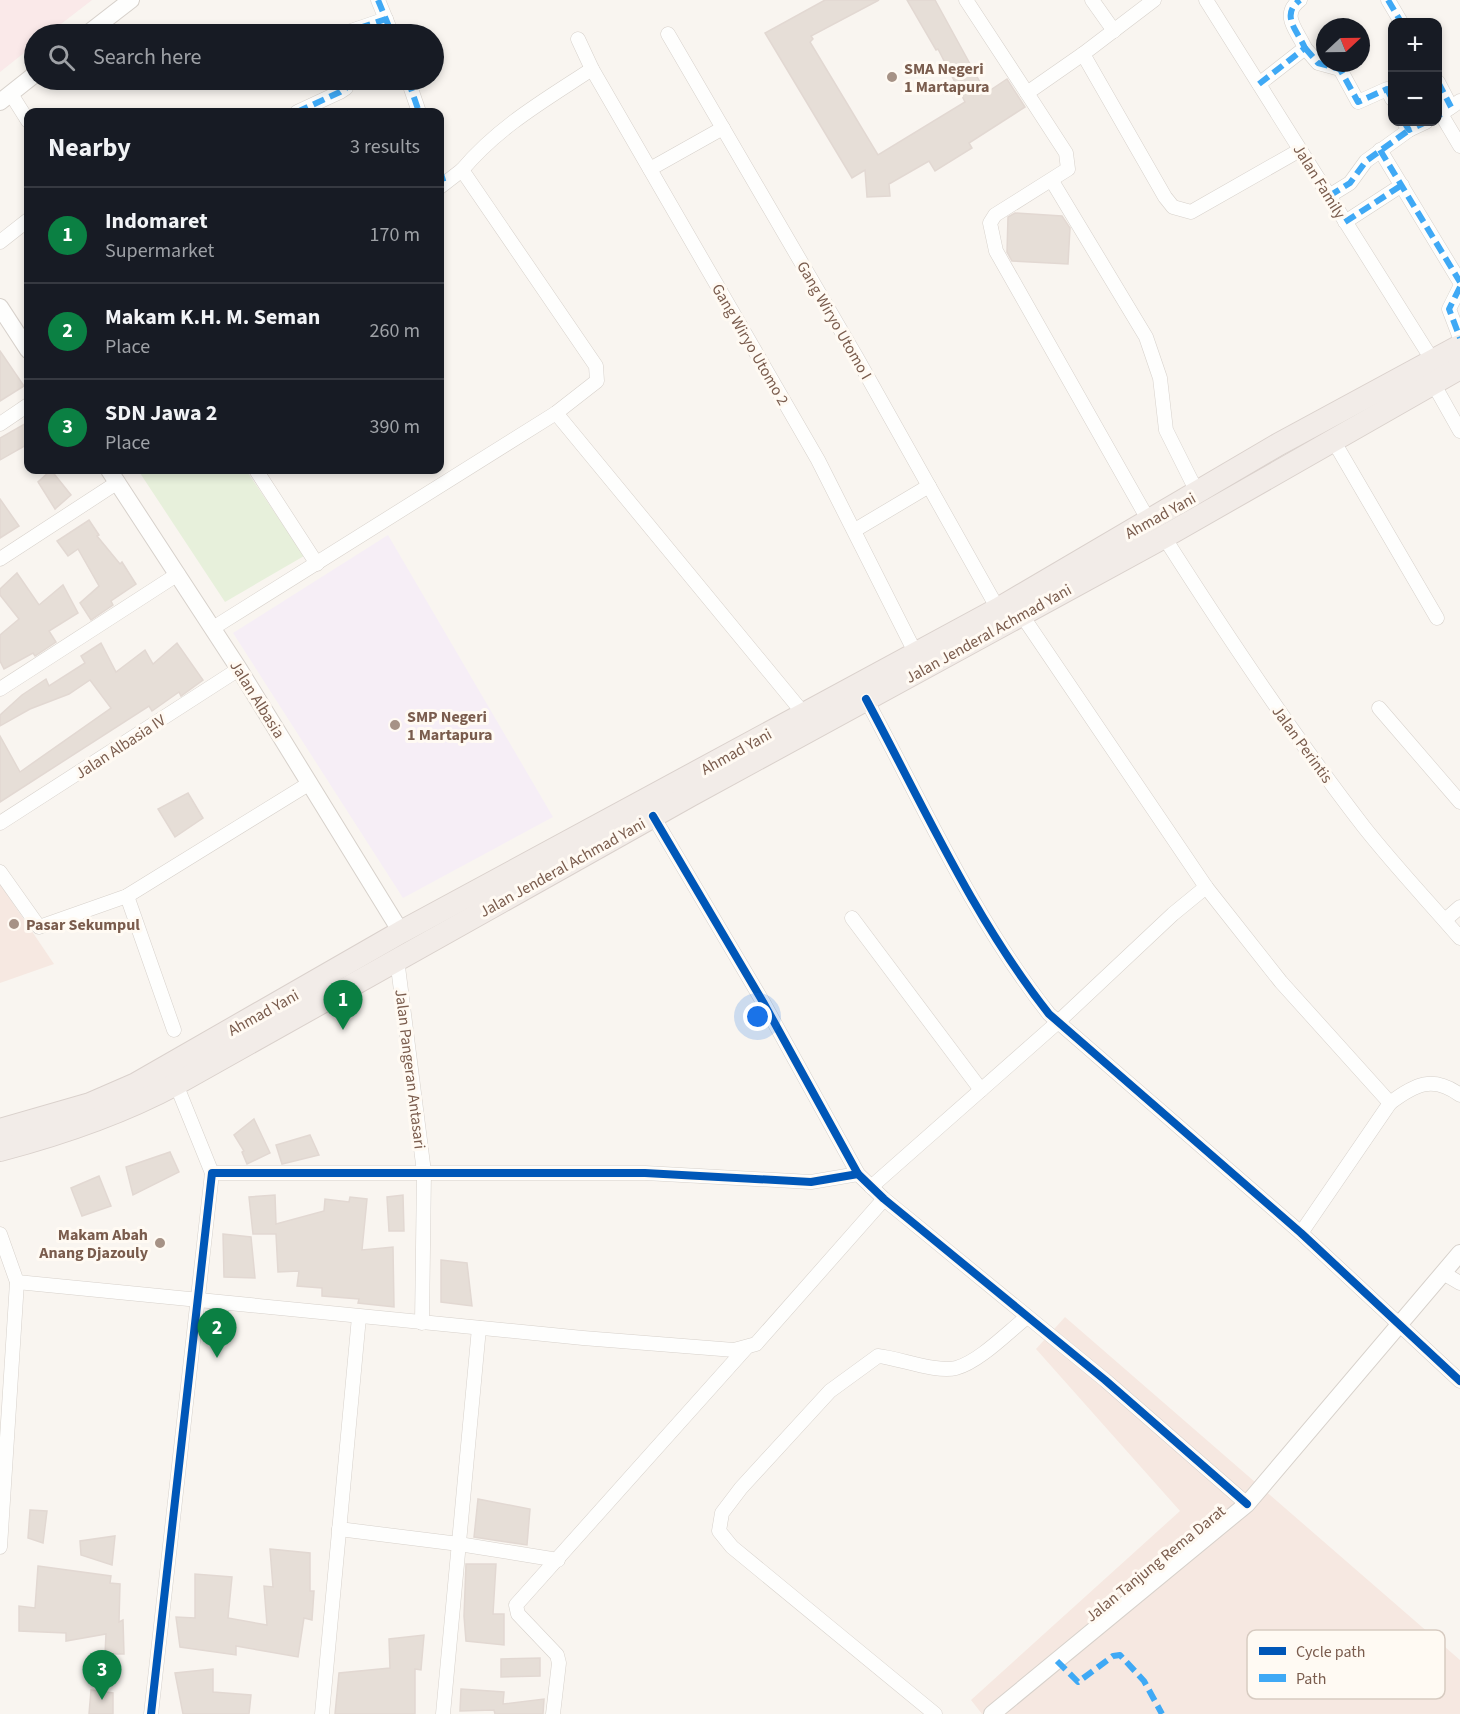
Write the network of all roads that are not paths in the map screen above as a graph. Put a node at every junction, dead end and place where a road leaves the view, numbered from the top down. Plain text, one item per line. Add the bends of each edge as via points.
1 (131, 0) edge
2 (378, 0) edge
3 (966, 0) edge
4 (1092, 0) edge
5 (1154, 0) edge
6 (1206, 0) edge
7 (1300, 0) edge
8 (1392, 2) edge
9 (1399, 18) edge
10 (386, 19) junction
11 (100, 24) edge
12 (371, 24) edge
13 (388, 24) edge
14 (1114, 31) junction
15 (668, 34) dead end
16 (578, 39) dead end
17 (1305, 48) junction
18 (1083, 54) junction
19 (592, 69) junction
20 (24, 83) edge
21 (1259, 84) junction
22 (343, 90) edge
23 (411, 90) edge
24 (1388, 92) edge
25 (1027, 93) junction
26 (1442, 94) edge
27 (5, 98) edge
28 (306, 108) edge
29 (418, 108) edge
30 (1448, 109) edge
31 (24, 117) edge
32 (1406, 126) edge
33 (723, 128) junction
34 (1460, 146) edge
35 (1300, 150) junction
36 (1380, 150) junction
37 (650, 169) junction
38 (462, 170) junction
39 (444, 179) edge
40 (1052, 181) junction
41 (1402, 185) junction
42 (1329, 196) junction
43 (1345, 222) junction
44 (24, 223) edge
45 (0, 242) edge
46 (1460, 282) edge
47 (1460, 287) edge
48 (0, 307) edge
49 (1460, 338) edge
50 (24, 344) edge
51 (1460, 346) edge
52 (1460, 368) edge
53 (1433, 372) junction
54 (24, 408) edge
55 (556, 413) junction
56 (0, 424) edge
57 (1460, 431) edge
58 (1333, 440) junction
59 (1258, 471) junction
60 (259, 474) edge
61 (114, 476) edge
62 (929, 486) junction
63 (1227, 489) junction
64 (1198, 494) junction
65 (1157, 529) junction
66 (855, 531) junction
67 (0, 559) edge
68 (317, 564) junction
69 (178, 574) junction
70 (998, 609) junction
71 (1021, 614) junction
72 (1437, 618) dead end
73 (213, 628) junction
74 (916, 654) junction
75 (239, 669) junction
76 (0, 689) edge
77 (866, 699) junction
78 (1379, 708) dead end
79 (804, 714) junction
80 (310, 783) junction
81 (1460, 802) edge
82 (654, 816) junction
83 (0, 823) edge
84 (0, 872) edge
85 (1206, 887) junction
86 (128, 896) junction
87 (1460, 907) edge
88 (852, 918) dead end
89 (1445, 920) junction
90 (401, 932) junction
91 (1460, 938) edge
92 (397, 959) junction
93 (270, 1020) junction
94 (1058, 1022) junction
95 (174, 1030) dead end
96 (250, 1031) junction
97 (176, 1084) junction
98 (981, 1090) junction
99 (1460, 1095) edge
100 (1390, 1103) junction
101 (0, 1130) edge
102 (0, 1150) edge
103 (424, 1172) junction
104 (212, 1173) junction
105 (858, 1174) junction
106 (871, 1187) junction
107 (884, 1199) junction
108 (1301, 1233) junction
109 (0, 1234) edge
110 (1460, 1253) edge
111 (1443, 1273) junction
112 (16, 1282) junction
113 (1460, 1283) edge
114 (196, 1301) junction
115 (359, 1317) junction
116 (1027, 1317) junction
117 (422, 1323) junction
118 (1399, 1325) junction
119 (480, 1328) junction
120 (746, 1348) junction
121 (1460, 1381) edge
122 (1247, 1504) junction
123 (339, 1529) junction
124 (459, 1544) junction
125 (0, 1547) edge
126 (558, 1560) junction
127 (151, 1714) edge
128 (322, 1714) edge
129 (443, 1714) edge
130 (553, 1714) edge
131 (934, 1714) edge
132 (992, 1714) edge

1 - 11 street
2 - 10 street
3 - 25 street
4 - 14 street
5 - 14 street
6 - 21 street, Jalan Family
7 - 17 street via 1289,17
8 - 9 street
10 - 12 street
10 - 13 street
14 - 18 street
15 - 33 street, Gang Wiryo Utomo I
16 - 19 street, Gang Wiryo Utomo 2
17 - 21 street
17 - 24 street via 1318,63 1340,69 1358,102
18 - 25 street
18 - 35 street via 1173,207 1191,212
19 - 37 street, Gang Wiryo Utomo 2
19 - 38 street via 516,118 484,144
20 - 27 street
21 - 35 street, Jalan Family
22 - 28 street
23 - 29 street
25 - 40 street via 1068,159 1068,169
26 - 30 street
27 - 31 street
30 - 34 street
32 - 36 street
33 - 37 street
33 - 62 street, Gang Wiryo Utomo I
35 - 42 street, Jalan Family
36 - 41 street
36 - 42 street via 1350,183
37 - 66 street, Gang Wiryo Utomo 2
38 - 39 street
38 - 55 street via 598,371 595,385
40 - 64 street via 1146,337 1160,378 1166,430
40 - 65 street, Jalan Perintis via 995,215 990,223 991,236 996,251
41 - 43 street
41 - 46 street
42 - 43 street, Jalan Family
43 - 53 street, Jalan Family
44 - 45 street
47 - 49 street via 1449,309
48 - 50 street
51 - 53 highway, Ahmad Yani
52 - 53 highway
53 - 57 street, Jalan Family
53 - 58 highway
53 - 59 highway, Ahmad Yani via 1279,444
54 - 56 street
55 - 68 street
55 - 79 street
58 - 59 highway
58 - 72 street
59 - 63 highway, Ahmad Yani
60 - 68 street
61 - 67 street
61 - 69 street, Jalan Albasia
62 - 66 street
62 - 70 street, Gang Wiryo Utomo I
63 - 64 highway, Ahmad Yani
63 - 65 highway, Jalan Jenderal Achmad Yani
64 - 65 highway, Ahmad Yani
65 - 70 highway, Ahmad Yani
65 - 71 highway, Jalan Jenderal Achmad Yani
65 - 89 street, Jalan Perintis via 1316,763 1366,829
66 - 74 street, Gang Wiryo Utomo 2
68 - 73 street
69 - 73 street, Jalan Albasia
69 - 76 street
70 - 74 highway, Ahmad Yani
71 - 77 highway, Jalan Jenderal Achmad Yani
71 - 85 street
73 - 75 street, Jalan Albasia
74 - 79 highway, Ahmad Yani
75 - 80 street, Jalan Albasia
75 - 83 street, Jalan Albasia IV
77 - 82 highway, Jalan Jenderal Achmad Yani
77 - 94 street via 980,912 1030,990
78 - 81 street
79 - 90 highway, Ahmad Yani
80 - 86 street
80 - 90 street, Jalan Albasia
82 - 92 highway, Jalan Jenderal Achmad Yani
82 - 105 street
84 - 86 street via 39,927
85 - 94 street
85 - 100 street via 1281,982
86 - 95 street
87 - 89 street
88 - 98 street
89 - 91 street, Jalan Perintis
90 - 93 highway, Ahmad Yani
92 - 93 highway, Jalan Jenderal Achmad Yani
92 - 103 street, Jalan Pangeran Antasari
93 - 96 highway, Jalan Jenderal Achmad Yani
94 - 98 street
94 - 108 street
96 - 97 highway, Jalan Jenderal Achmad Yani
96 - 101 highway, Ahmad Yani via 90,1104
97 - 102 highway, Jalan Jenderal Achmad Yani via 90,1123
97 - 104 street
98 - 106 street
99 - 100 street via 1437,1083 1427,1083
100 - 108 street
103 - 104 street
103 - 105 street via 645,1173 811,1182
103 - 117 street, Jalan Pangeran Antasari
104 - 114 street
105 - 106 street
106 - 107 street
107 - 116 street
107 - 120 street via 756,1344
108 - 118 street
109 - 112 street
110 - 111 street, Jalan Tanjung Rema Darat
111 - 113 street
111 - 118 street, Jalan Tanjung Rema Darat
112 - 114 street
112 - 125 street
114 - 115 street
114 - 127 street
115 - 117 street
115 - 123 street
116 - 122 street
116 - 131 street via 977,1358 955,1369 878,1356 830,1391 722,1513 719,1531 732,1547
117 - 119 street
118 - 121 street
118 - 122 street, Jalan Tanjung Rema Darat
119 - 120 street
119 - 124 street
120 - 126 street
122 - 132 street, Jalan Tanjung Rema Darat
123 - 124 street
123 - 128 street
124 - 126 street
124 - 129 street
126 - 130 street via 516,1605 518,1614 557,1655

